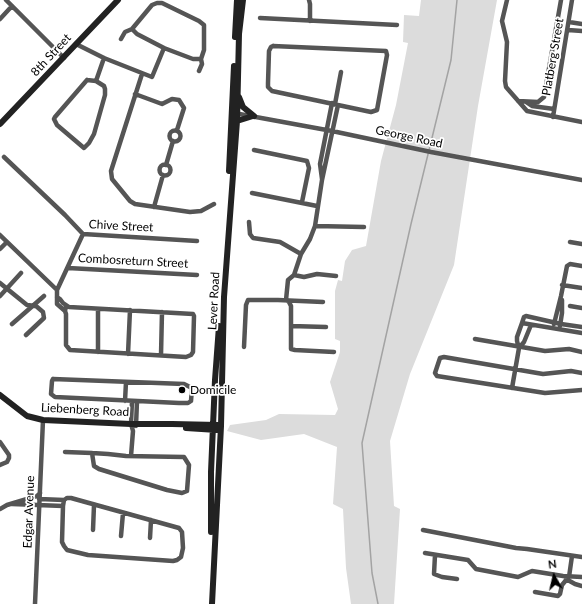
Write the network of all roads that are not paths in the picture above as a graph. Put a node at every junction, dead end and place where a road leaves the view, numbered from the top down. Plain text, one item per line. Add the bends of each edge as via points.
1 (6, 0) edge
2 (118, 0) edge
3 (237, 0) edge
4 (243, 0) edge
5 (309, 0) edge
6 (507, 0) edge
7 (561, 0) edge
8 (572, 0) edge
9 (12, 6) junction
10 (260, 18) dead end
11 (0, 19) edge
12 (310, 21) junction
13 (569, 22) junction
14 (582, 24) edge
15 (397, 25) dead end
16 (132, 29) junction
17 (568, 30) junction
18 (582, 31) edge
19 (121, 39) dead end
20 (76, 44) junction
21 (164, 48) junction
22 (64, 58) junction
23 (104, 58) junction
24 (201, 59) junction
25 (200, 71) dead end
26 (341, 72) dead end
27 (142, 74) junction
28 (96, 81) junction
29 (238, 92) junction
30 (135, 94) junction
31 (518, 101) junction
32 (526, 102) junction
33 (335, 104) junction
34 (554, 109) junction
35 (235, 113) junction
36 (254, 116) junction
37 (553, 117) junction
38 (237, 121) junction
39 (582, 122) edge
40 (0, 124) edge
41 (177, 130) junction
42 (327, 130) junction
43 (332, 131) junction
44 (173, 141) junction
45 (254, 150) dead end
46 (4, 157) dead end
47 (322, 180) junction
48 (582, 180) edge
49 (252, 193) dead end
50 (302, 202) junction
51 (214, 204) dead end
52 (317, 206) junction
53 (154, 207) junction
54 (249, 222) dead end
55 (315, 226) junction
56 (364, 227) dead end
57 (83, 234) junction
58 (0, 235) edge
59 (198, 241) dead end
60 (7, 242) junction
61 (570, 242) dead end
62 (582, 244) edge
63 (0, 249) edge
64 (301, 254) junction
65 (582, 266) edge
66 (68, 268) junction
67 (21, 273) dead end
68 (197, 275) dead end
69 (294, 275) junction
70 (336, 276) dead end
71 (0, 283) edge
72 (562, 285) junction
73 (582, 288) edge
74 (6, 289) junction
75 (57, 290) junction
76 (0, 296) edge
77 (44, 296) dead end
78 (561, 296) junction
79 (286, 300) junction
80 (323, 302) dead end
81 (33, 305) junction
82 (570, 306) dead end
83 (65, 308) junction
84 (582, 308) edge
85 (98, 309) junction
86 (130, 310) junction
87 (162, 312) junction
88 (554, 322) junction
89 (522, 323) junction
90 (12, 324) dead end
91 (532, 324) junction
92 (560, 324) junction
93 (291, 326) junction
94 (326, 327) dead end
95 (582, 327) edge
96 (553, 329) junction
97 (559, 330) junction
98 (582, 333) edge
99 (26, 335) dead end
100 (475, 339) dead end
101 (244, 347) dead end
102 (519, 348) junction
103 (98, 352) junction
104 (334, 352) dead end
105 (582, 352) edge
106 (128, 354) junction
107 (161, 355) junction
108 (516, 369) junction
109 (582, 373) edge
110 (126, 382) junction
111 (512, 388) junction
112 (582, 390) edge
113 (0, 395) edge
114 (125, 401) junction
115 (134, 401) junction
116 (43, 420) junction
117 (133, 426) junction
118 (217, 428) junction
119 (0, 442) edge
120 (65, 452) dead end
121 (92, 453) junction
122 (131, 456) junction
123 (0, 465) edge
124 (40, 493) junction
125 (64, 500) junction
126 (39, 502) junction
127 (12, 504) junction
128 (94, 505) junction
129 (63, 506) junction
130 (0, 509) edge
131 (123, 512) junction
132 (152, 520) junction
133 (93, 530) dead end
134 (424, 530) dead end
135 (121, 536) dead end
136 (150, 538) dead end
137 (425, 554) dead end
138 (435, 555) junction
139 (572, 556) junction
140 (582, 557) edge
141 (582, 577) edge
142 (566, 578) junction
143 (457, 579) dead end
144 (582, 586) edge
145 (535, 592) dead end
146 (35, 604) edge
147 (211, 604) edge

1 - 9 street
2 - 20 main road, 8th Street
3 - 35 main road, Lever Road
4 - 29 main road, Lever Road via 238,41
5 - 12 street
6 - 31 street via 502,20 507,44 505,85
7 - 32 street via 544,97 538,102
8 - 13 street, Platberg Street
9 - 11 street
9 - 22 street
10 - 12 street
12 - 15 street
13 - 14 street
13 - 17 street, Platberg Street
16 - 19 street via 125,32
16 - 21 street
16 - 24 street via 152,5 162,3 203,23 204,50
17 - 18 street
17 - 34 street, Platberg Street
20 - 22 main road, 8th Street
20 - 23 street
21 - 24 street via 193,59
21 - 27 street via 152,77
22 - 40 main road, 8th Street
23 - 27 street
23 - 28 street
24 - 25 street
26 - 33 street
27 - 30 street
28 - 28 street via 104,86 105,95 94,134 83,148 57,125 54,119 86,81
29 - 35 main road, Lever Road
29 - 36 main road via 243,108
30 - 41 street via 162,104 179,100 184,108
30 - 53 street via 111,174 130,202
31 - 32 street
31 - 37 street via 527,111
32 - 34 street via 532,106
33 - 33 street via 270,90 268,83 271,47 386,51 378,110 371,112
33 - 42 street
33 - 43 street
34 - 37 street, Platberg Street
35 - 36 street, George Road
35 - 38 main road, Lever Road
35 - 118 main road, Lever Road via 215,380
36 - 38 main road
36 - 42 street, George Road
37 - 39 street
38 - 118 main road, Lever Road
41 - 44 street via 170,133 170,139
41 - 44 street via 180,139
42 - 43 street, George Road
42 - 47 street via 320,164
43 - 47 street
43 - 48 street, George Road
44 - 53 street via 166,165 159,169 163,175
45 - 50 street via 307,161 309,168
46 - 57 street, Chive Street
47 - 52 street
49 - 50 street
50 - 52 street
51 - 53 street via 195,212
52 - 55 street
54 - 64 street via 251,237 280,242
55 - 56 street
55 - 64 street
57 - 59 street, Chive Street
57 - 66 street
58 - 60 street
60 - 63 street
60 - 75 street
61 - 62 street
64 - 69 street
65 - 72 street via 568,265
66 - 68 street, Combosreturn Street
66 - 75 street
67 - 74 street
69 - 70 street
69 - 79 street via 288,281
71 - 74 street
72 - 73 street
72 - 78 street
74 - 76 street
74 - 81 street via 28,305
75 - 83 street via 57,304
77 - 81 street
78 - 88 street
78 - 92 street via 563,309
79 - 80 street
79 - 93 street via 291,306
79 - 101 street via 247,301
81 - 90 street
81 - 99 street via 43,312 44,316
82 - 84 street
83 - 85 street
83 - 103 street via 67,348
85 - 86 street
85 - 103 street
86 - 87 street
86 - 106 street
87 - 107 street
87 - 107 street via 190,313 194,316 191,355
88 - 89 street via 525,316
88 - 92 street
88 - 96 street
89 - 91 street
89 - 102 street via 517,337
91 - 96 street
91 - 102 street
92 - 95 street
92 - 97 street
93 - 94 street
93 - 104 street via 291,349
96 - 97 street
97 - 98 street
100 - 102 street
102 - 105 street via 545,351 569,349
102 - 108 street
103 - 106 street
106 - 107 street
108 - 109 street via 543,374 571,371
108 - 111 street
108 - 111 street via 442,357 435,372 437,376
110 - 114 street
110 - 114 street via 55,378 51,386 51,395 56,397
110 - 115 street via 184,384 192,390 191,401 188,403
111 - 112 street via 545,393
113 - 116 main road, Liebenberg Road via 27,416
114 - 115 street
115 - 117 street
116 - 117 main road, Liebenberg Road
116 - 124 street, Edgar Avenue
117 - 118 main road, Liebenberg Road via 152,424
117 - 122 street
118 - 147 main road, Lever Road via 211,472
119 - 123 street via 9,458
120 - 121 street
121 - 122 street
121 - 122 street via 93,464 96,467 166,490 182,493 187,491 189,465 184,457
124 - 126 street, Edgar Avenue
124 - 127 street
125 - 126 street
125 - 128 street via 71,498
125 - 129 street
126 - 127 street
126 - 129 street
126 - 146 street, Edgar Avenue
127 - 130 street
128 - 131 street
128 - 133 street
129 - 132 street via 62,542 67,550 88,555 173,561 180,559 183,548 180,529
131 - 132 street
131 - 135 street
132 - 136 street
134 - 139 street
137 - 138 street
138 - 142 street via 468,560 476,569 518,577 532,571
138 - 143 street via 434,574
139 - 140 street
139 - 142 street
141 - 142 street
142 - 144 street
142 - 145 street via 558,596

